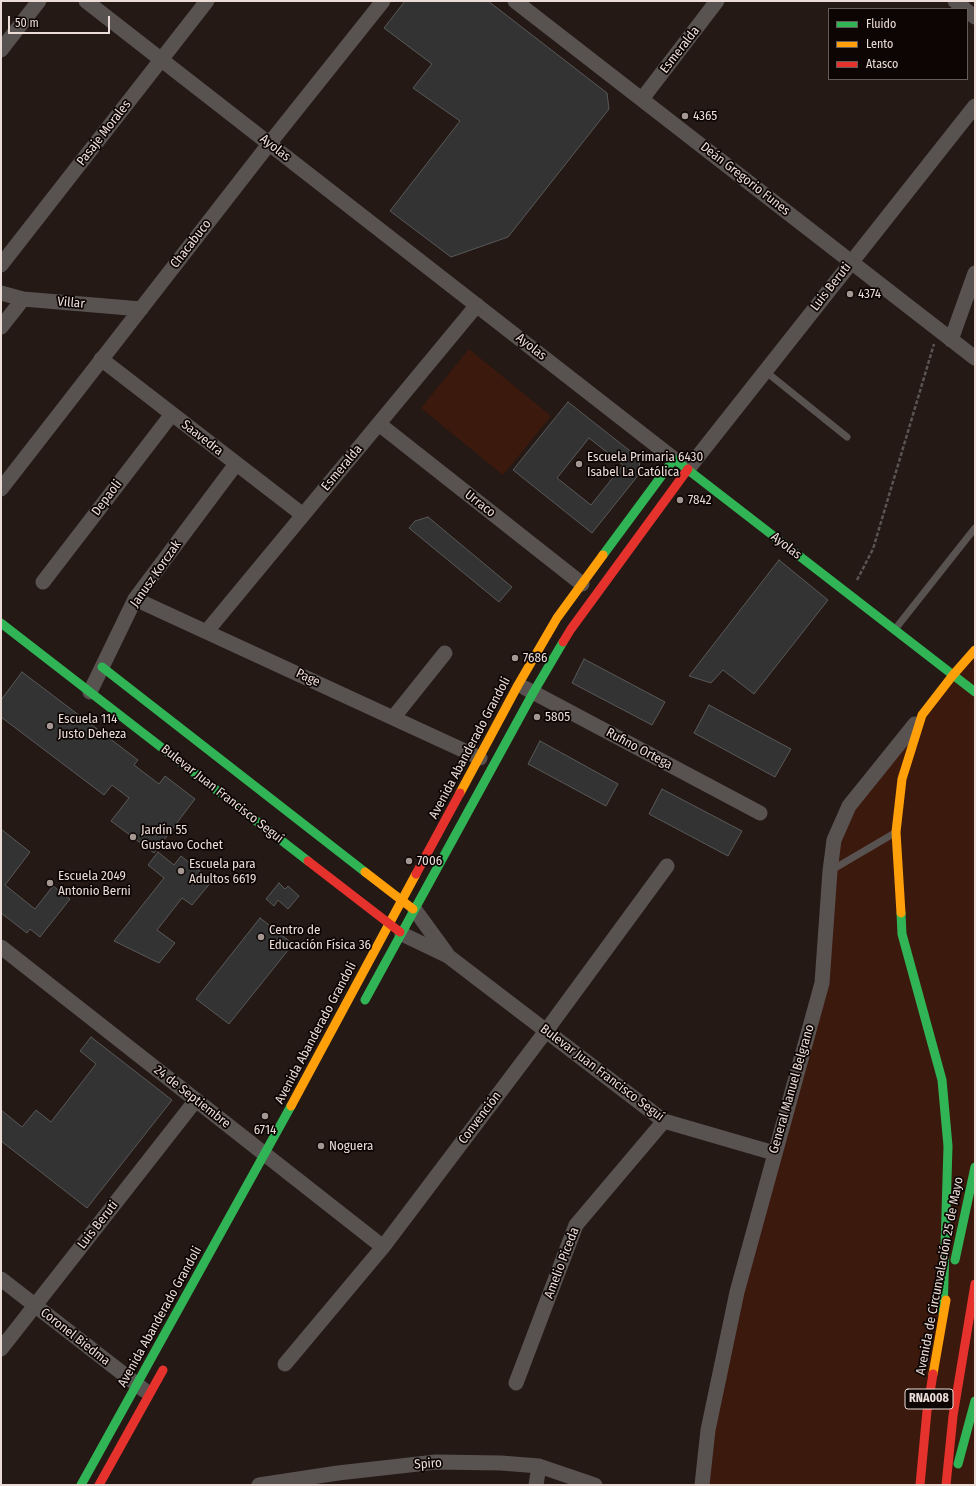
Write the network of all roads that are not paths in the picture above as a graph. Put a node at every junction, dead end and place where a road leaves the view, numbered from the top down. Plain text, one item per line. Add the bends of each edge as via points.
1 (39, 1) edge
2 (86, 1) edge
3 (208, 1) edge
4 (383, 1) edge
5 (515, 1) edge
6 (717, 1) edge
7 (954, 1) edge
8 (963, 8) edge
9 (1, 50) edge
10 (161, 60) junction
11 (642, 98) junction
12 (975, 106) edge
13 (269, 144) junction
14 (851, 262) junction
15 (1, 265) edge
16 (975, 273) edge
17 (1, 293) edge
18 (23, 299) junction
19 (477, 305) junction
20 (141, 309) junction
21 (1, 327) edge
22 (951, 340) junction
23 (975, 358) edge
24 (101, 359) junction
25 (765, 371) junction
26 (172, 414) junction
27 (379, 424) junction
28 (847, 437) dead end
29 (674, 459) junction
30 (236, 464) junction
31 (688, 469) junction
32 (1, 489) edge
33 (303, 515) junction
34 (975, 528) edge
35 (43, 582) dead end
36 (582, 584) junction
37 (136, 599) junction
38 (1, 623) edge
39 (895, 630) junction
40 (207, 631) junction
41 (975, 650) edge
42 (445, 653) dead end
43 (102, 667) junction
44 (953, 675) junction
45 (518, 685) junction
46 (90, 692) junction
47 (975, 692) edge
48 (533, 693) junction
49 (922, 715) junction
50 (393, 718) junction
51 (480, 758) junction
52 (760, 813) dead end
53 (896, 832) junction
54 (667, 866) dead end
55 (830, 871) junction
56 (402, 902) junction
57 (415, 910) junction
58 (390, 925) junction
59 (402, 934) junction
60 (1, 947) edge
61 (448, 956) junction
62 (360, 1010) dead end
63 (546, 1031) junction
64 (196, 1100) junction
65 (664, 1122) junction
66 (774, 1153) junction
67 (273, 1161) junction
68 (975, 1168) edge
69 (383, 1248) junction
70 (1, 1279) edge
71 (975, 1284) edge
72 (35, 1306) junction
73 (943, 1314) junction
74 (1, 1350) edge
75 (168, 1360) dead end
76 (286, 1364) dead end
77 (516, 1383) dead end
78 (143, 1390) junction
79 (975, 1401) edge
80 (538, 1466) junction
81 (337, 1479) edge
82 (81, 1485) edge
83 (100, 1485) edge
84 (259, 1485) edge
85 (536, 1485) edge
86 (595, 1485) edge
87 (702, 1485) edge
88 (920, 1485) edge
89 (946, 1485) edge
90 (953, 1485) edge

1 - 9 street
2 - 10 street, Ayolas
3 - 10 street, Pasaje Morales
4 - 13 street, Chacabuco
5 - 11 street, Deán Gregorio Funes
6 - 11 street, Esmeralda
7 - 8 street
10 - 13 street, Ayolas
10 - 15 street, Pasaje Morales
11 - 14 street, Deán Gregorio Funes
12 - 14 street, Luis Beruti
13 - 19 street, Ayolas
13 - 20 street, Chacabuco
14 - 22 street, Deán Gregorio Funes
14 - 25 street, Luis Beruti
16 - 22 street
17 - 18 street, Villar
18 - 20 street, Villar
18 - 21 street
19 - 27 street, Esmeralda
19 - 29 street, Ayolas
20 - 24 street, Chacabuco
22 - 23 street, Deán Gregorio Funes
24 - 26 street, Saavedra
24 - 32 street, Chacabuco
25 - 28 lane
25 - 31 street, Luis Beruti
26 - 30 street, Saavedra
26 - 35 street, Depaoli
27 - 33 street, Esmeralda
27 - 36 street, Urraco
29 - 31 main road, Ayolas
29 - 36 main road, Avenida Abanderado Grandoli
30 - 33 street, Saavedra
30 - 37 street, Janusz Korczak
31 - 39 main road, Ayolas
31 - 48 main road via 571,629
33 - 40 street, Esmeralda
34 - 39 lane
36 - 45 main road, Avenida Abanderado Grandoli via 557,618
37 - 40 street, Page
37 - 43 street, Janusz Korczak
38 - 46 main road, Bulevar Juan Francisco Seguí
39 - 44 main road, Ayolas
40 - 50 street, Page
41 - 44 main road
42 - 50 street
43 - 46 street, Janusz Korczak
43 - 56 main road, Bulevar Juan Francisco Seguí
44 - 47 main road, Ayolas
44 - 49 main road
45 - 48 street, Rufino Ortega
45 - 51 main road, Avenida Abanderado Grandoli
46 - 58 main road, Bulevar Juan Francisco Seguí
48 - 52 street, Rufino Ortega
48 - 57 main road
49 - 53 main road via 902,779
49 - 55 street, General Manuel Belgrano via 849,806 834,840
50 - 51 street, Page
51 - 56 main road, Avenida Abanderado Grandoli
53 - 55 lane
53 - 73 main road via 902,934 942,1080 948,1146
54 - 63 street, Convención
55 - 66 street, General Manuel Belgrano via 822,983
56 - 57 main road, Bulevar Juan Francisco Seguí
56 - 58 main road, Avenida Abanderado Grandoli
57 - 59 main road
57 - 61 street, Bulevar Juan Francisco Seguí
58 - 59 main road, Bulevar Juan Francisco Seguí
58 - 67 main road, Avenida Abanderado Grandoli
59 - 61 street, Bulevar Juan Francisco Seguí
59 - 62 main road
60 - 64 street, 24 de Septiembre
61 - 63 street, Bulevar Juan Francisco Seguí
63 - 65 street, Bulevar Juan Francisco Seguí
63 - 69 street, Convención
64 - 67 street, 24 de Septiembre
64 - 72 street, Luis Beruti
65 - 66 street, Bulevar Juan Francisco Seguí
65 - 77 street, Amelio Piceda via 576,1225
66 - 87 street, General Manuel Belgrano via 737,1292 708,1430
67 - 69 street, 24 de Septiembre
67 - 78 main road, Avenida Abanderado Grandoli
68 - 73 main road, Avenida de Circunvalación 25 de Mayo / RNA008
69 - 76 street, Convención
70 - 72 street, Coronel Biedma
71 - 89 main road, RNA008 via 953,1416
72 - 74 street, Luis Beruti
72 - 78 street, Coronel Biedma
73 - 88 main road, Avenida de Circunvalación 25 de Mayo / RNA008 via 927,1411
75 - 78 main road, Avenida Abanderado Grandoli
78 - 82 main road, Avenida Abanderado Grandoli
78 - 83 main road, Avenida Abanderado Grandoli
79 - 90 main road, RNA008
80 - 81 street, Spiro via 436,1462
80 - 85 street
80 - 86 street, Spiro
81 - 84 street, Spiro

